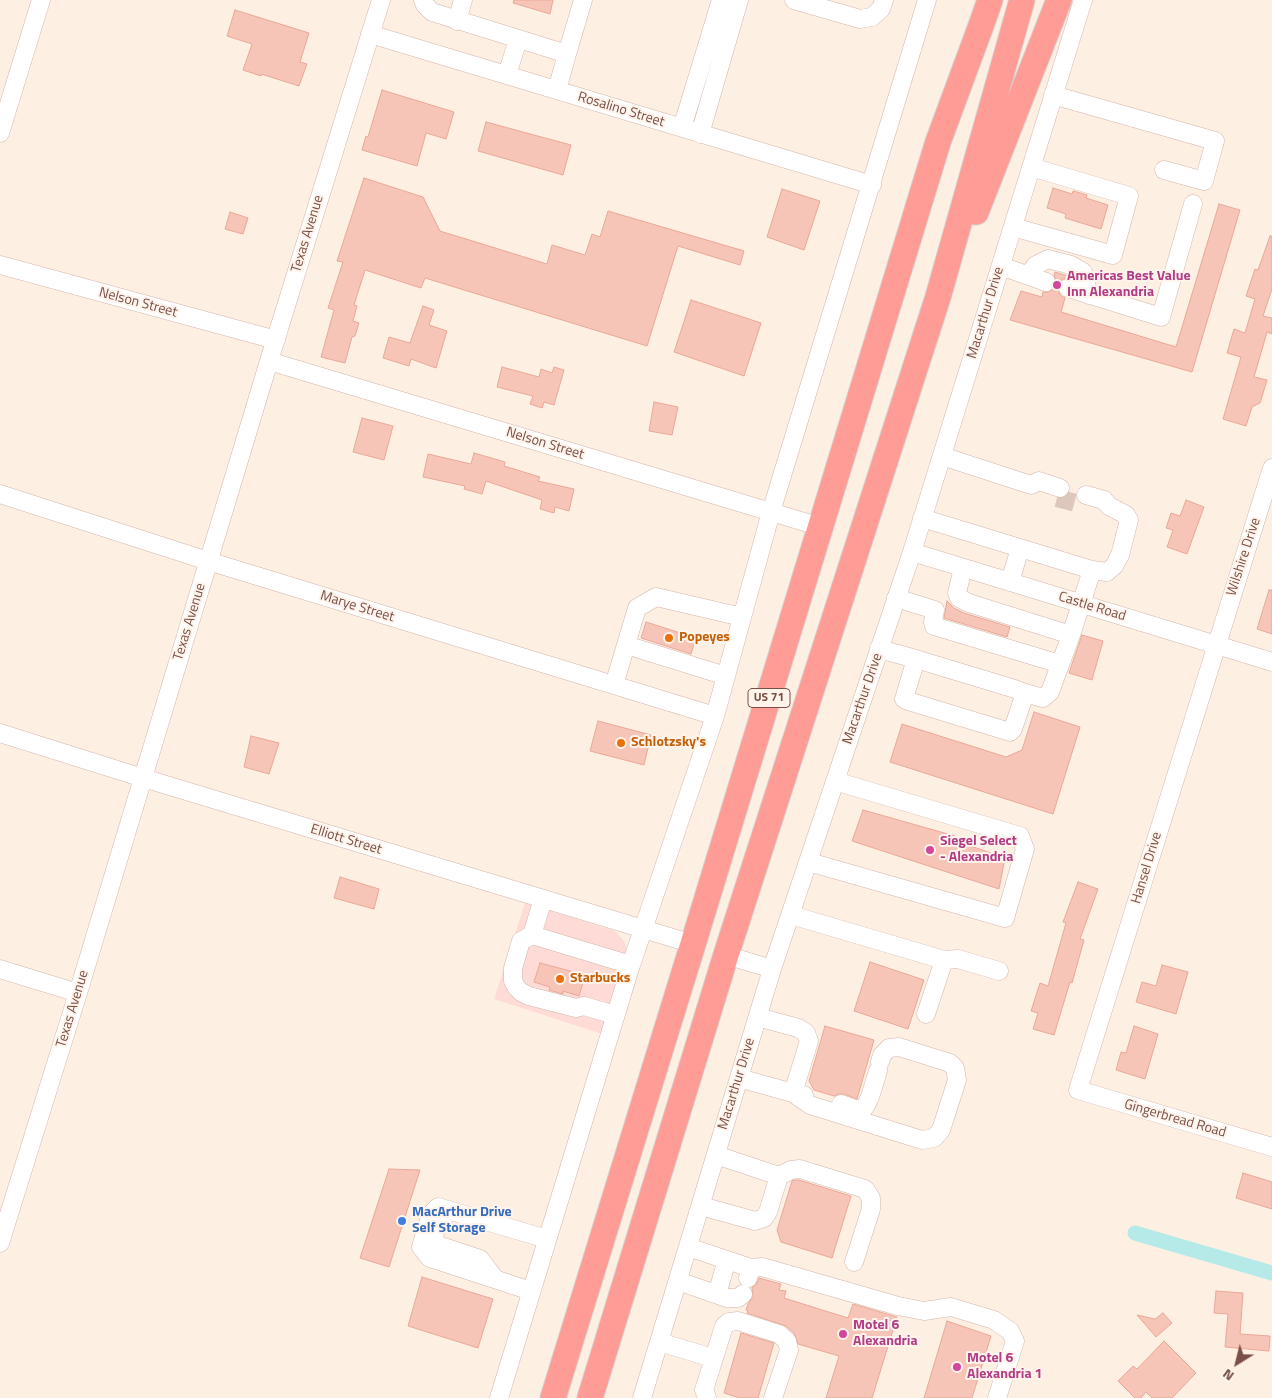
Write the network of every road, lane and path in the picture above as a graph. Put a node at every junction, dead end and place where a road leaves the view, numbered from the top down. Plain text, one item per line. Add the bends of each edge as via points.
1 (40, 0) edge
2 (381, 0) edge
3 (423, 0) edge
4 (463, 0) edge
5 (583, 0) edge
6 (721, 0) edge
7 (739, 0) edge
8 (794, 0) edge
9 (884, 0) edge
10 (927, 0) edge
11 (972, 0) edge
12 (990, 0) edge
13 (1022, 0) edge
14 (1059, 0) edge
15 (1083, 0) edge
16 (457, 21) junction
17 (370, 34) junction
18 (518, 39) junction
19 (567, 54) junction
20 (507, 75) junction
21 (557, 90) junction
22 (1053, 95) junction
23 (4, 103) edge
24 (682, 128) junction
25 (0, 133) edge
26 (700, 134) junction
27 (938, 142) junction
28 (1031, 167) junction
29 (1164, 170) dead end
30 (872, 185) junction
31 (1193, 204) dead end
32 (1013, 227) junction
33 (0, 265) edge
34 (1001, 266) junction
35 (1028, 275) junction
36 (1046, 282) dead end
37 (1068, 288) dead end
38 (1089, 295) junction
39 (938, 297) junction
40 (276, 340) junction
41 (269, 361) junction
42 (942, 456) junction
43 (1272, 468) edge
44 (1059, 493) tunnel mouth
45 (0, 494) edge
46 (1085, 500) tunnel mouth
47 (771, 512) junction
48 (922, 518) junction
49 (821, 527) junction
50 (1020, 548) junction
51 (912, 552) junction
52 (208, 561) junction
53 (963, 568) junction
54 (1092, 570) junction
55 (1010, 582) junction
56 (896, 598) junction
57 (1081, 604) junction
58 (742, 617) junction
59 (1071, 634) junction
60 (1216, 645) junction
61 (629, 647) junction
62 (880, 648) junction
63 (916, 659) junction
64 (1272, 662) edge
65 (1060, 664) junction
66 (726, 676) junction
67 (614, 685) junction
68 (1025, 693) junction
69 (715, 716) junction
70 (0, 733) edge
71 (142, 778) junction
72 (835, 781) junction
73 (809, 862) junction
74 (543, 899) junction
75 (791, 915) junction
76 (643, 929) junction
77 (532, 935) junction
78 (693, 944) junction
79 (726, 955) junction
80 (944, 960) junction
81 (631, 964) junction
82 (0, 969) edge
83 (772, 969) junction
84 (999, 971) dead end
85 (78, 993) junction
86 (926, 1014) dead end
87 (615, 1015) junction
88 (758, 1017) junction
89 (740, 1078) junction
90 (1078, 1090) joint
91 (793, 1093) junction
92 (1272, 1147) edge
93 (716, 1155) junction
94 (779, 1176) junction
95 (701, 1206) junction
96 (5, 1210) edge
97 (547, 1239) junction
98 (0, 1244) edge
99 (688, 1247) junction
100 (727, 1260) junction
101 (854, 1262) dead end
102 (747, 1280) junction
103 (678, 1281) junction
104 (532, 1291) junction
105 (717, 1294) junction
106 (659, 1342) junction
107 (713, 1358) junction
108 (499, 1398) edge
109 (553, 1398) edge
110 (590, 1398) edge
111 (642, 1398) edge
112 (707, 1398) edge
113 (773, 1398) edge
114 (997, 1398) edge

1 - 23 street
2 - 17 street, Texas Avenue
3 - 16 street via 432,12
4 - 16 street
5 - 19 street
6 - 24 street
7 - 26 street
8 - 9 street via 860,19 872,17 881,9
10 - 30 street
11 - 27 highway
12 - 27 highway, US 71
13 - 39 highway, US 71
14 - 39 highway via 974,217
15 - 22 street, Macarthur Drive
16 - 18 street
17 - 20 street, Rosalino Street
17 - 40 street, Texas Avenue
18 - 19 street
18 - 20 street
19 - 21 street
20 - 21 street, Rosalino Street
21 - 24 street, Rosalino Street
22 - 28 street, Macarthur Drive
22 - 29 street via 1215,141 1204,182
23 - 25 street
24 - 26 street, Rosalino Street
26 - 30 street, Rosalino Street
27 - 49 highway, US 71
28 - 32 street, Macarthur Drive
28 - 32 street via 1129,196 1113,255
30 - 47 street
31 - 38 street via 1161,317
32 - 34 street, Macarthur Drive
33 - 40 street, Nelson Street
34 - 35 street
34 - 42 street, Macarthur Drive
35 - 36 street
35 - 38 street via 1036,265 1048,259 1071,265 1083,272
37 - 38 street
39 - 79 highway, US 71
40 - 41 street, Texas Avenue
41 - 47 street, Nelson Street
41 - 52 street, Texas Avenue
42 - 44 street via 1031,485 1039,481
42 - 48 street, Macarthur Drive
43 - 60 street, Wilshire Drive
45 - 52 street, Marye Street
46 - 54 street via 1103,509 1109,506 1129,520 1114,566 1107,572
47 - 49 street, Nelson Street
47 - 58 street
48 - 50 street
48 - 51 street, Macarthur Drive
49 - 78 highway, US 71
50 - 54 street
50 - 55 street
51 - 53 street, Castle Road
51 - 56 street, Macarthur Drive
52 - 67 street, Marye Street
52 - 71 street, Texas Avenue
53 - 55 street, Castle Road
53 - 59 street via 957,593 959,598
54 - 57 street
55 - 57 street, Castle Road
56 - 62 street, Macarthur Drive
56 - 65 street via 935,610 934,626
57 - 59 street
57 - 60 street, Castle Road
58 - 61 street via 656,597 637,608
58 - 66 street
59 - 65 street
60 - 64 street, Castle Road
60 - 90 street, Hansel Drive
61 - 66 street
61 - 67 street
62 - 63 street
62 - 72 street, Macarthur Drive
63 - 68 street
63 - 68 street via 904,699 908,701 1010,732
65 - 68 street via 1046,696 1041,698
66 - 69 street
67 - 69 street, Marye Street
69 - 76 street
70 - 71 street, Elliott Street
71 - 74 street, Elliott Street
71 - 85 street, Texas Avenue
72 - 73 street, Macarthur Drive
72 - 73 street via 1020,836 1025,849 1005,918
73 - 75 street, Macarthur Drive
74 - 76 street, Elliott Street
74 - 77 street
75 - 80 street
75 - 83 street, Macarthur Drive
76 - 78 street, Elliott Street
76 - 81 street
77 - 81 street
77 - 87 street via 521,973 524,985
78 - 79 highway
78 - 109 highway, US 71
79 - 83 street
79 - 110 highway, US 71
80 - 84 street via 958,959
80 - 86 street
81 - 87 street
82 - 85 street
83 - 88 street, Macarthur Drive
85 - 96 street, Texas Avenue
87 - 97 street
88 - 89 street, Macarthur Drive
88 - 91 street via 806,1033 809,1041
89 - 91 street
89 - 93 street, Macarthur Drive
90 - 92 street, Gingerbread Road
91 - 91 street via 857,1110 865,1107 882,1055 889,1048 918,1052 956,1068 954,1088 940,1130 934,1138 922,1140 810,1104
93 - 94 street
93 - 95 street, Macarthur Drive
94 - 95 street via 764,1218 755,1221
94 - 101 street via 800,1169 865,1189 871,1198 871,1209
95 - 99 street, Macarthur Drive
96 - 98 street, Texas Avenue
97 - 104 street
97 - 104 street via 438,1207 431,1214 421,1247 430,1258
99 - 100 street
99 - 103 street, Macarthur Drive
100 - 102 street
100 - 105 street
102 - 105 street via 738,1298
102 - 114 street via 762,1267 898,1306 924,1311 952,1307 994,1320 1010,1331 1014,1340
103 - 105 street
103 - 106 street, Macarthur Drive
104 - 108 street
106 - 107 street
106 - 111 street, Macarthur Drive
107 - 112 street via 704,1390
107 - 113 street via 724,1326 729,1322 779,1334 789,1350

